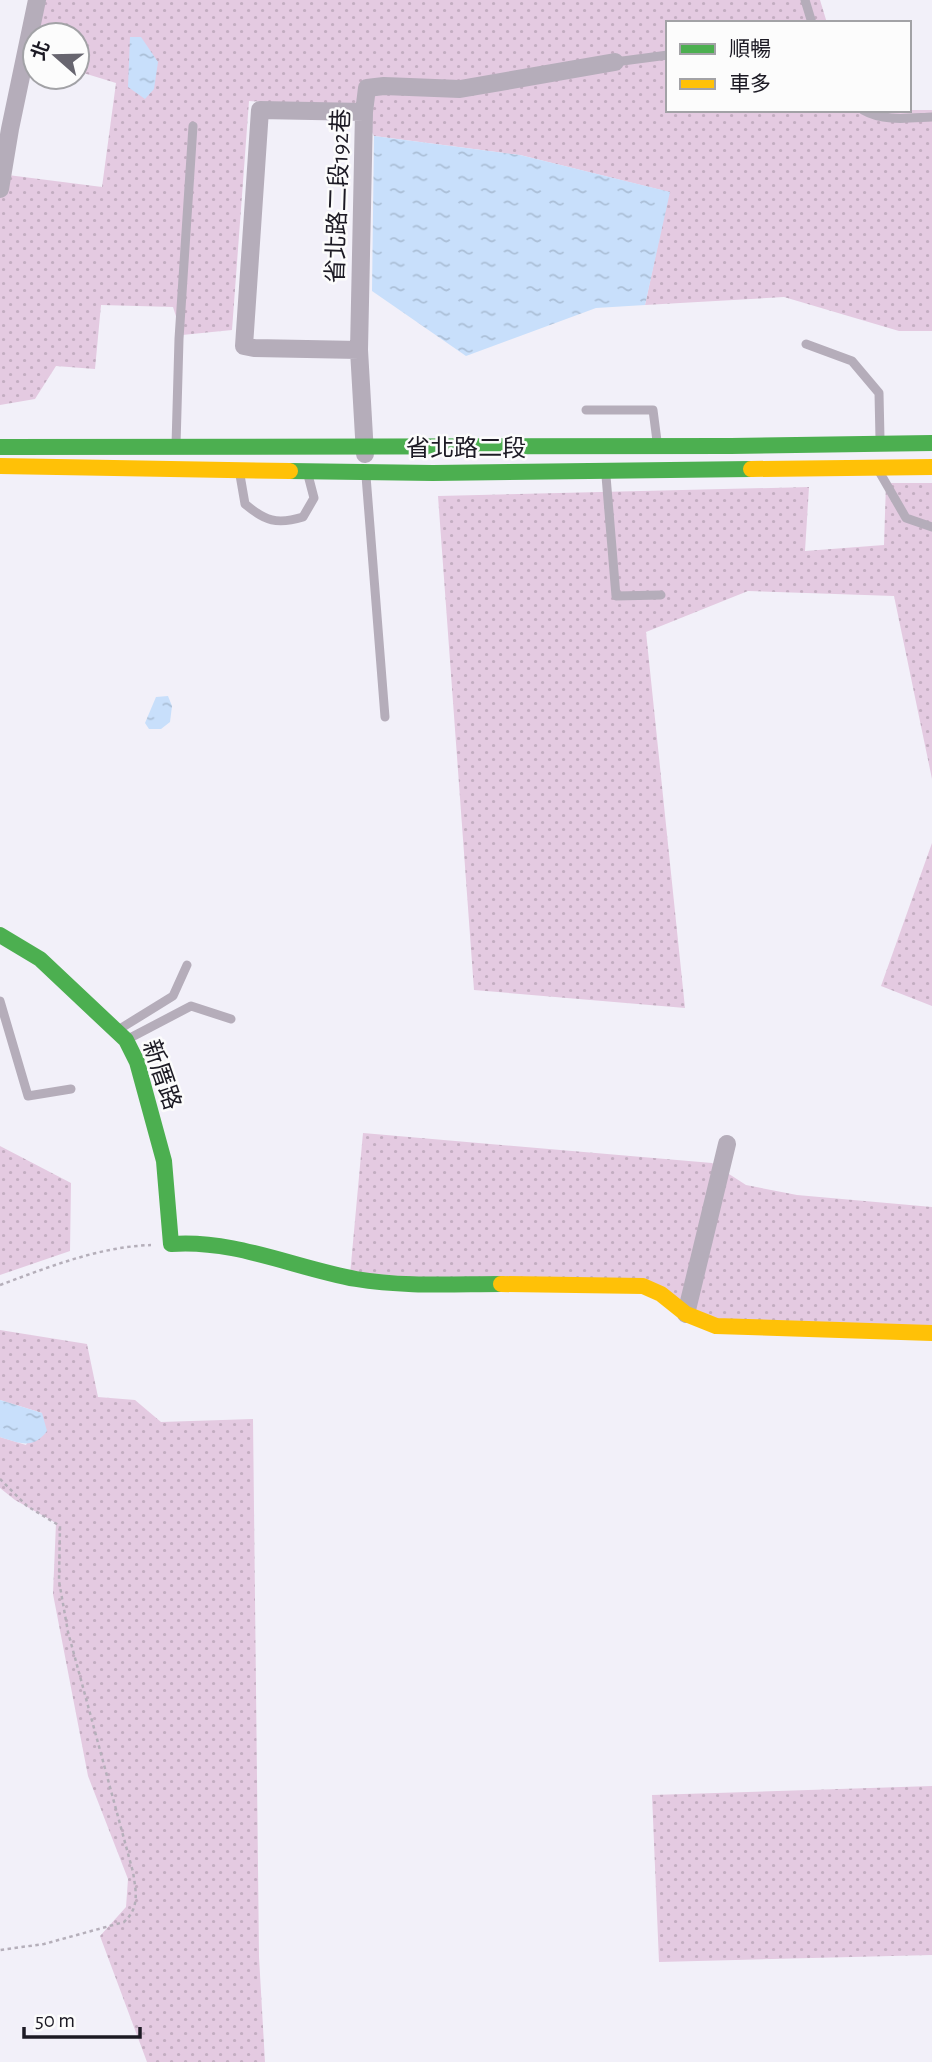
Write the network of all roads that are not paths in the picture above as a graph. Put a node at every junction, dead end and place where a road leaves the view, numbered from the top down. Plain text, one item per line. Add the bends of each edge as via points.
1 (37, 0) edge
2 (805, 0) edge
3 (811, 21) edge
4 (666, 55) edge
5 (615, 62) joint
6 (364, 112) junction
7 (867, 112) edge
8 (932, 117) edge
9 (193, 126) dead end
10 (0, 189) edge
11 (806, 344) dead end
12 (359, 350) junction
13 (586, 410) dead end
14 (932, 443) edge
15 (880, 444) junction
16 (364, 445) junction
17 (176, 446) junction
18 (657, 446) junction
19 (0, 447) edge
20 (0, 466) edge
21 (932, 467) edge
22 (878, 468) junction
23 (239, 470) junction
24 (306, 470) junction
25 (605, 470) junction
26 (366, 471) junction
27 (932, 527) edge
28 (661, 595) dead end
29 (385, 717) dead end
30 (0, 935) edge
31 (187, 965) dead end
32 (0, 1001) edge
33 (231, 1019) dead end
34 (121, 1036) junction
35 (71, 1089) dead end
36 (727, 1144) dead end
37 (686, 1314) junction
38 (932, 1333) edge

1 - 10 street
2 - 3 lane
4 - 5 lane
5 - 6 street, 省北路二段192巷 via 460,89 367,88
6 - 12 street, 省北路二段192巷
6 - 12 street via 260,110 244,345
7 - 8 lane via 894,119
9 - 17 lane
11 - 15 lane via 852,361 879,393
12 - 16 street, 省北路二段192巷
13 - 18 lane via 653,410
14 - 15 main road, 省北路二段
15 - 18 main road, 省北路二段
16 - 17 main road, 省北路二段
16 - 18 main road, 省北路二段
16 - 26 street, 省北路二段192巷
17 - 19 main road, 省北路二段
20 - 23 main road, 省北路二段
21 - 22 main road, 省北路二段
22 - 25 main road, 省北路二段
22 - 27 lane via 906,518
23 - 24 main road, 省北路二段
23 - 24 lane via 245,504 262,518 285,522 303,517 314,498
24 - 26 main road, 省北路二段
25 - 26 main road, 省北路二段
25 - 28 lane via 616,596
26 - 29 lane
30 - 34 main road, 新厝路 via 40,959
31 - 34 lane via 173,996
32 - 35 lane via 28,1096
33 - 34 lane via 191,1006
34 - 37 main road, 新厝路 via 137,1062 164,1161 171,1244 196,1242 356,1279 398,1283 643,1286
36 - 37 street
37 - 38 main road via 716,1326

